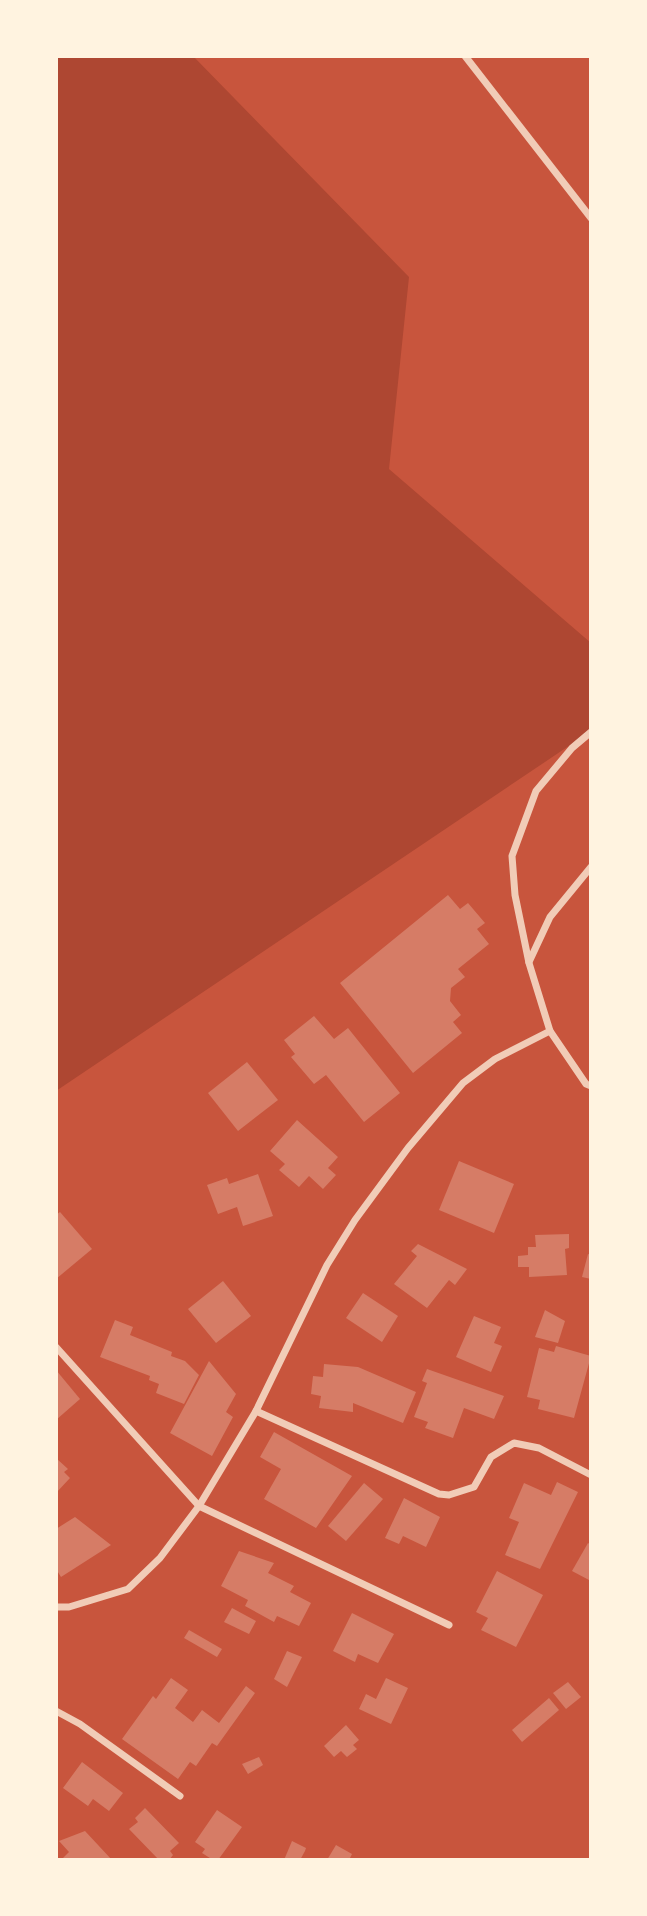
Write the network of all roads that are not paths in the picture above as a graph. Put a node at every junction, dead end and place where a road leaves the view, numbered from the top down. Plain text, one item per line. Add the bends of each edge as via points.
1 (465, 56) edge
2 (591, 218) edge
3 (591, 732) edge
4 (591, 867) edge
5 (529, 963) junction
6 (550, 1031) junction
7 (591, 1086) edge
8 (56, 1347) edge
9 (256, 1411) junction
10 (591, 1475) edge
11 (199, 1506) junction
12 (56, 1607) edge
13 (449, 1625) dead end
14 (56, 1711) edge
15 (180, 1796) dead end

1 - 2 street
3 - 5 street via 536,791 512,856
4 - 5 street via 550,917
5 - 6 street
6 - 7 street
6 - 9 street via 495,1059 463,1083 408,1148 327,1265
8 - 11 street
9 - 10 street via 439,1494 474,1487 491,1457 514,1443 539,1448
9 - 11 street
11 - 12 street via 160,1558 128,1589
11 - 13 street
14 - 15 street

